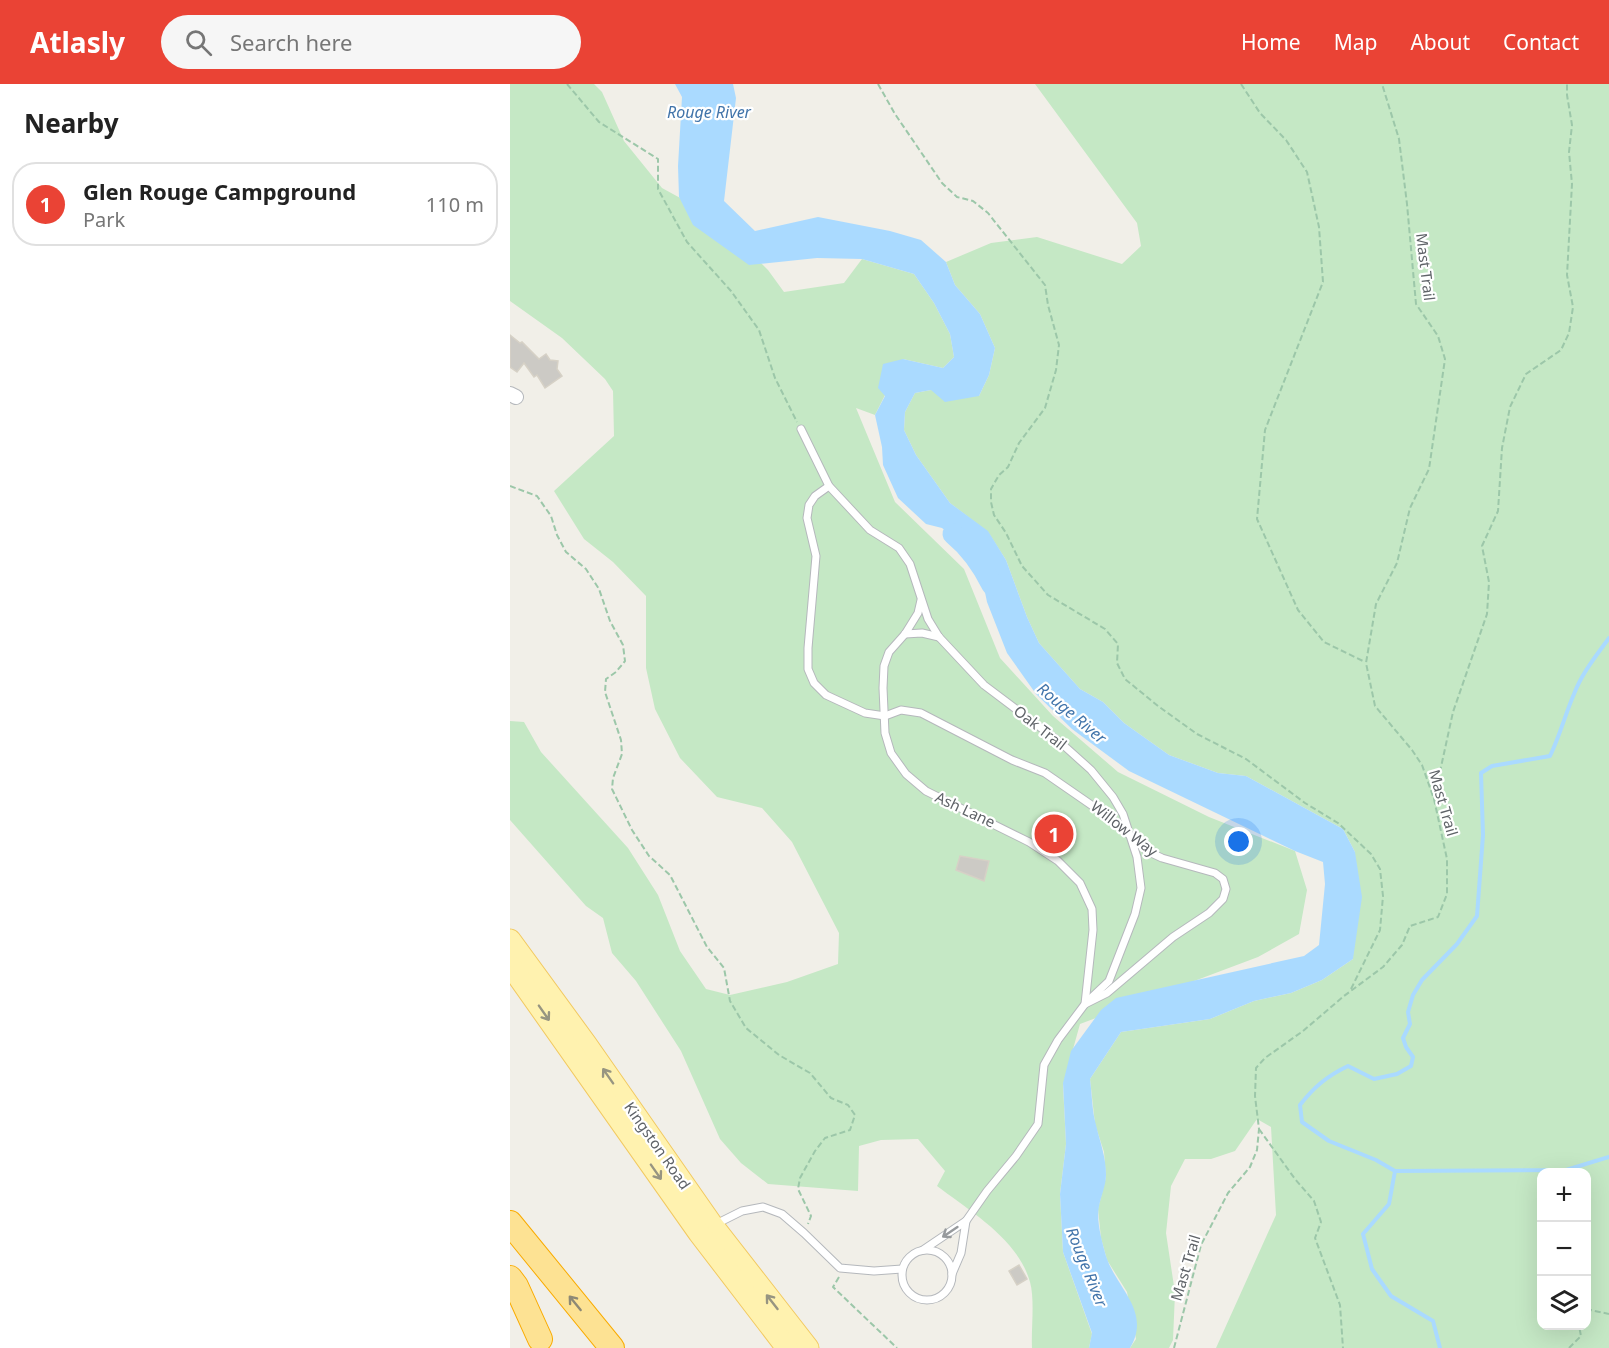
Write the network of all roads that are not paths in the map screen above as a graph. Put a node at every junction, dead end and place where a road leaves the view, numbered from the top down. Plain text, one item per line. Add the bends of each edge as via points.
1 (801, 429) road end
2 (830, 486) junction
3 (921, 600) junction
4 (905, 634) junction
5 (939, 637) junction
6 (885, 716) junction
7 (1130, 837) junction
8 (510, 940) edge
9 (510, 965) edge
10 (1085, 1004) junction
11 (966, 1221) junction
12 (510, 1223) edge
13 (706, 1230) junction
14 (923, 1250) junction
15 (902, 1269) junction
16 (952, 1274) junction
17 (510, 1278) edge
18 (510, 1304) edge
19 (544, 1343) edge
20 (612, 1348) edge
21 (787, 1348) edge
22 (808, 1348) edge

1 - 2 lane, Oak Trail
2 - 3 lane, Oak Trail via 870,531 899,548 910,564
2 - 6 lane, Willow Way via 808,505 807,518 816,556 808,669 814,683 826,695 865,713
3 - 4 lane, Ash Lane
3 - 5 lane, Oak Trail
4 - 5 lane
4 - 6 lane, Ash Lane via 889,652 884,666
5 - 7 lane, Oak Trail via 984,685 1091,770 1123,814
6 - 7 lane, Willow Way via 901,710 921,713 1045,774 1095,806
6 - 10 lane, Ash Lane via 891,753 906,774 926,791 1029,842 1058,861 1080,883 1092,909
7 - 10 lane, Oak Trail via 1137,856 1140,888 1135,914 1109,981
7 - 10 lane, Willow Way via 1162,858 1215,873 1223,879 1224,899 1107,993
13 -> 8 main road, Kingston Road via 586,1044
9 -> 13 main road, Kingston Road
10 - 11 lane, Willow Way via 1044,1065 1038,1124
11 -> 14 lane, Willow Way
11 - 16 lane, Willow Way via 961,1253
20 -> 12 highway
13 - 15 lane via 742,1211 763,1207 782,1214 840,1268 874,1272
13 - 21 main road, Kingston Road
22 -> 13 main road, Kingston Road
14 - 15 lane via 910,1257
14 - 16 lane via 946,1258
15 - 16 lane via 909,1294 925,1301 948,1290
17 - 19 highway
18 - 19 highway

